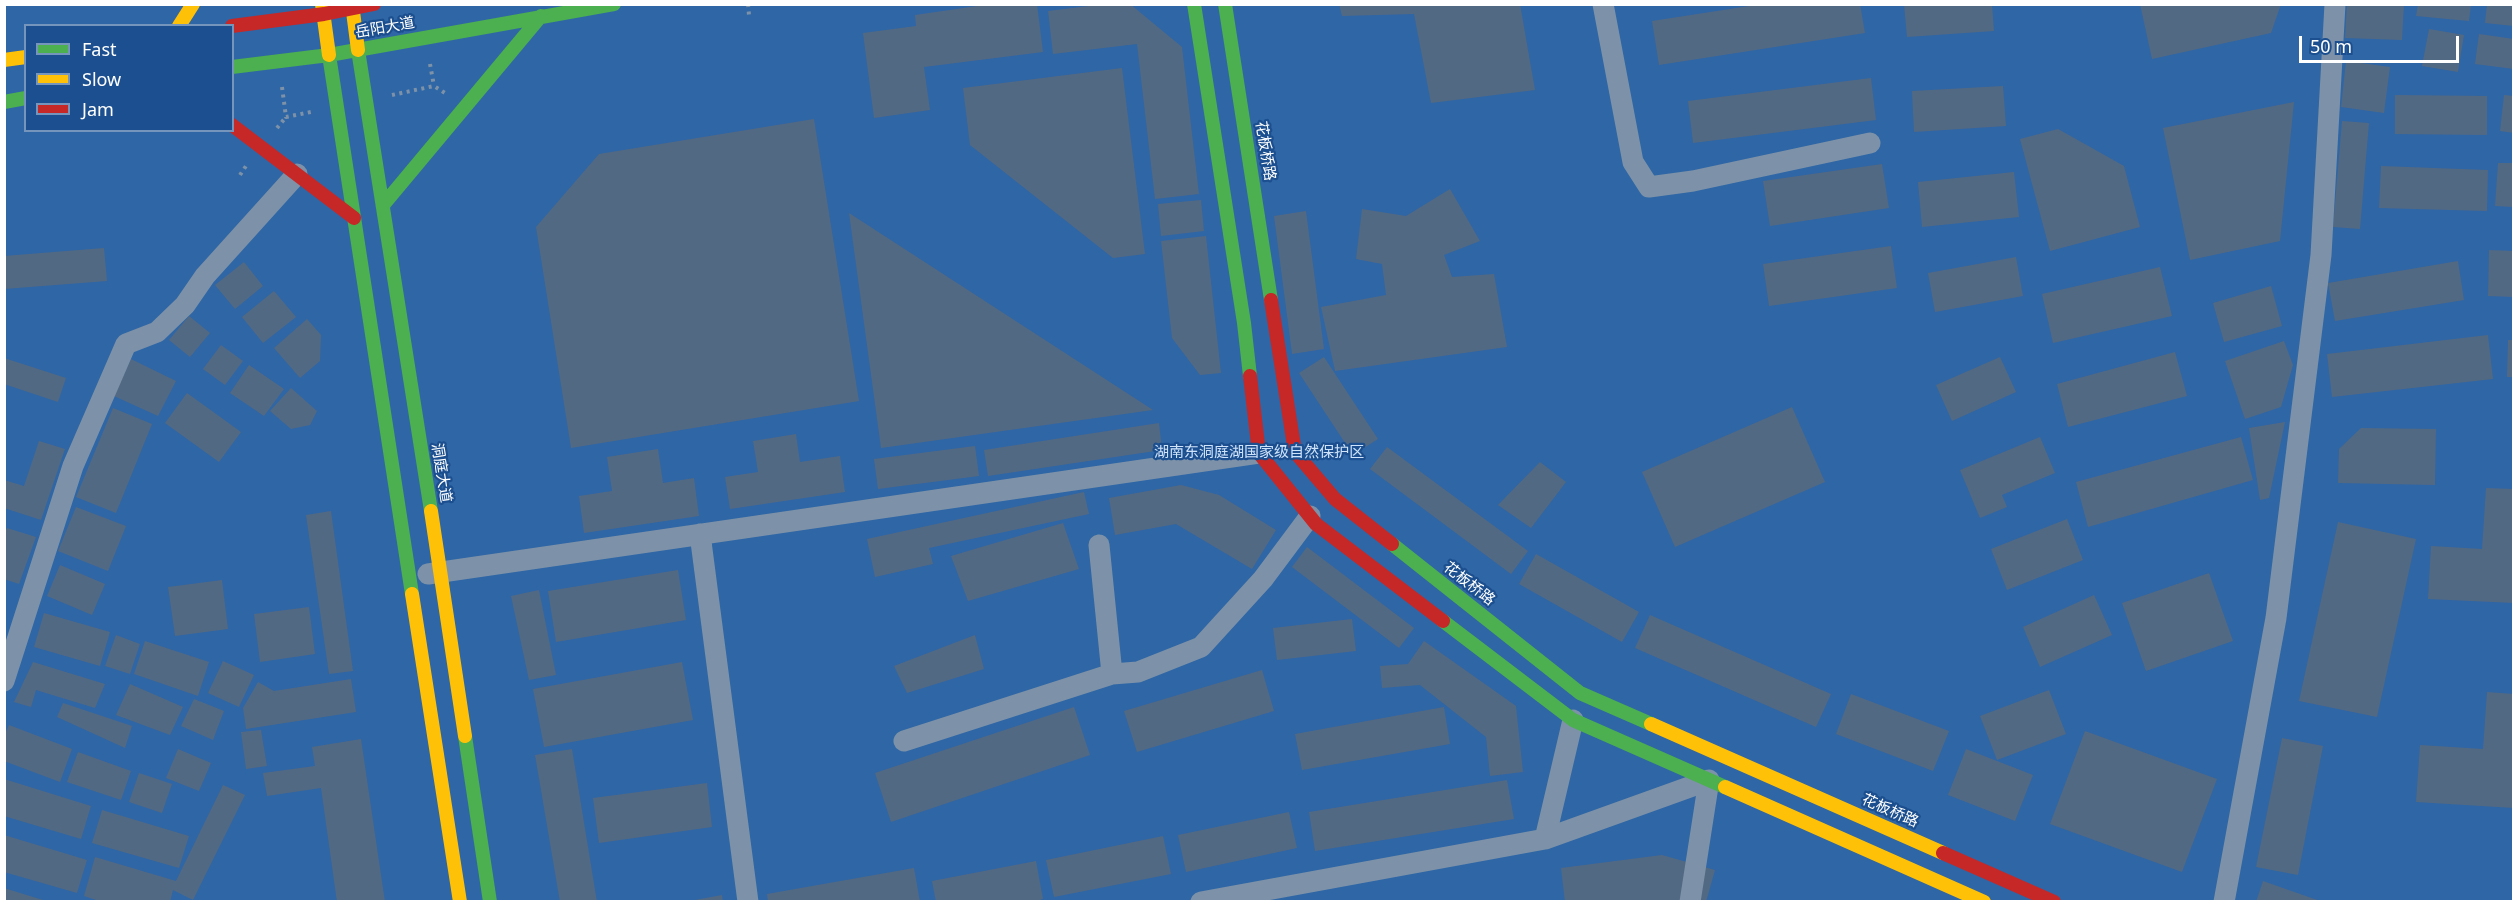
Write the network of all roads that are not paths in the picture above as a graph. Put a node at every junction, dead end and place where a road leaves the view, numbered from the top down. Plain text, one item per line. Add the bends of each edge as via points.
1 (193, 4) edge
2 (374, 4) edge
3 (614, 4) edge
4 (1194, 4) edge
5 (1226, 4) edge
6 (1604, 4) edge
7 (2335, 4) edge
8 (353, 6) edge
9 (323, 9) edge
10 (541, 16) junction
11 (179, 24) edge
12 (234, 26) edge
13 (358, 50) junction
14 (329, 55) junction
15 (24, 57) edge
16 (4, 60) edge
17 (234, 67) edge
18 (24, 98) edge
19 (4, 102) edge
20 (234, 127) edge
21 (1870, 143) dead end
22 (297, 174) junction
23 (384, 204) junction
24 (354, 218) junction
25 (1259, 453) junction
26 (1310, 516) junction
27 (700, 534) junction
28 (1099, 545) dead end
29 (440, 573) junction
30 (409, 577) junction
31 (1112, 674) junction
32 (4, 681) edge
33 (1573, 720) junction
34 (904, 741) dead end
35 (1709, 780) junction
36 (1545, 838) junction
37 (460, 902) edge
38 (490, 902) edge
39 (748, 902) edge
40 (1201, 902) edge
41 (1690, 902) edge
42 (1984, 902) edge
43 (2054, 902) edge
44 (2224, 902) edge

1 - 11 main road
2 - 8 main road, 岳阳大道
3 - 10 main road, 岳阳大道
4 - 25 main road via 1244,323
5 - 43 main road, 花板桥路 via 1295,453 1335,499 1580,693
6 - 21 street via 1633,162 1649,187
7 - 44 street via 2320,266 2276,618
8 - 9 main road, 岳阳大道
8 - 13 main road, 洞庭大道
9 - 12 main road, 岳阳大道
9 - 14 main road
10 - 13 main road, 岳阳大道
10 - 23 main road
13 - 14 main road, 岳阳大道
13 - 23 main road, 洞庭大道
14 - 17 main road, 岳阳大道
14 - 24 main road
15 - 16 main road
18 - 19 main road
20 - 22 main road
22 - 24 main road
22 - 32 street via 205,276 185,305 157,332 126,344 73,466
23 - 29 main road, 洞庭大道
24 - 30 main road
25 - 26 main road
25 - 27 street
26 - 31 street via 1263,579 1202,647 1138,672
26 - 33 main road
27 - 29 street
27 - 39 street
28 - 31 street
29 - 30 street
29 - 38 main road, 洞庭大道
30 - 37 main road
31 - 34 street
33 - 35 main road
33 - 36 street
35 - 36 street
35 - 41 street
35 - 42 main road
36 - 40 street

